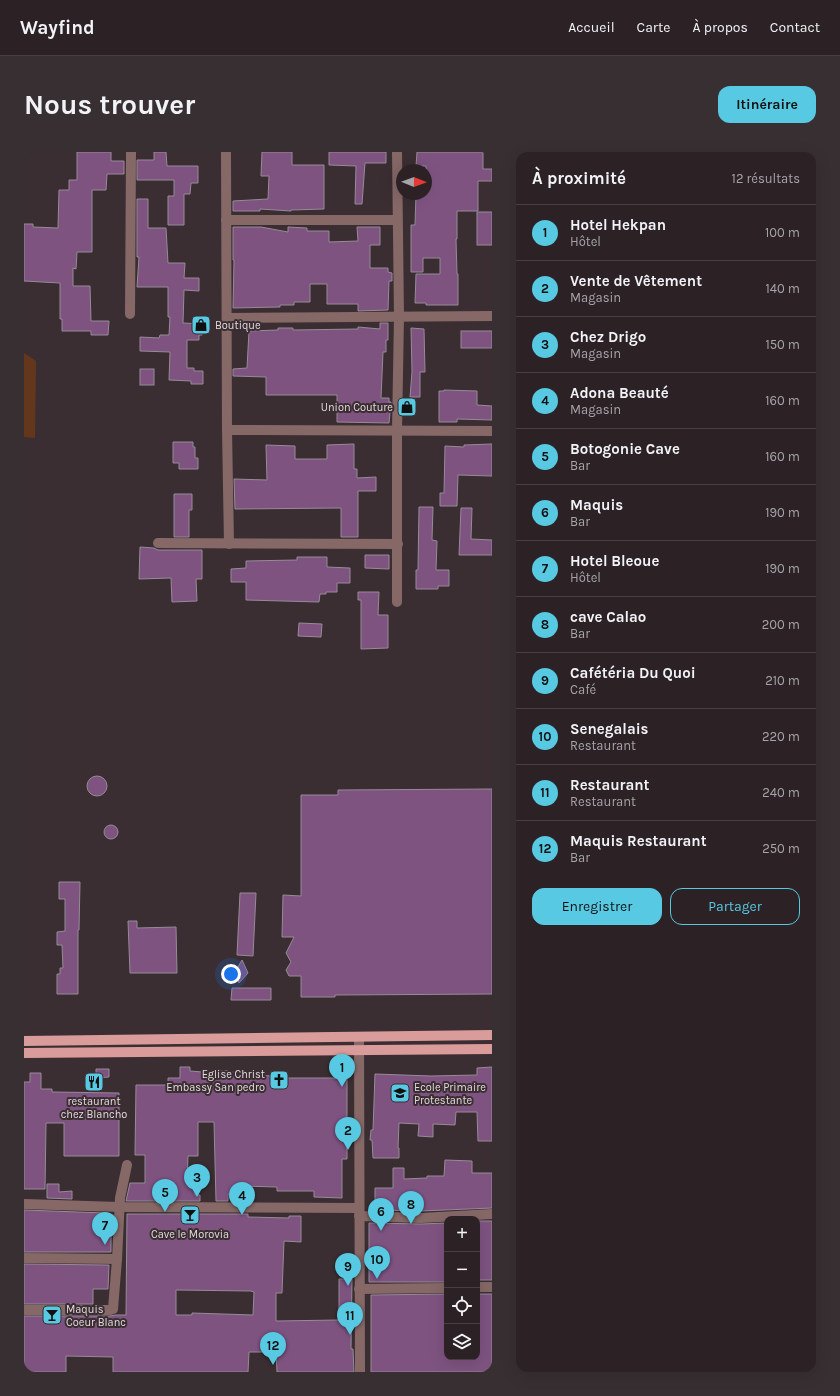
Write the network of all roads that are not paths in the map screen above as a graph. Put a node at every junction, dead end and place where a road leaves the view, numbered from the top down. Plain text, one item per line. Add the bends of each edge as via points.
1 (131, 152) edge
2 (226, 152) edge
3 (397, 152) edge
4 (226, 220) junction
5 (397, 220) junction
6 (130, 314) dead end
7 (399, 316) junction
8 (492, 316) edge
9 (226, 318) junction
10 (227, 430) junction
11 (397, 430) junction
12 (492, 431) edge
13 (158, 542) dead end
14 (229, 544) junction
15 (398, 544) junction
16 (397, 602) dead end
17 (492, 1035) edge
18 (359, 1037) junction
19 (24, 1041) edge
20 (492, 1049) edge
21 (358, 1050) junction
22 (24, 1053) edge
23 (127, 1165) dead end
24 (24, 1204) edge
25 (119, 1207) junction
26 (359, 1212) junction
27 (492, 1214) edge
28 (24, 1258) edge
29 (117, 1259) junction
30 (492, 1287) edge
31 (444, 1288) edge
32 (480, 1288) edge
33 (359, 1289) junction
34 (24, 1310) edge
35 (360, 1372) edge

1 - 6 street
2 - 4 street
3 - 5 street
4 - 5 street
4 - 9 street
5 - 7 street
7 - 8 street
7 - 9 street
7 - 11 street
9 - 10 street
10 - 11 street
10 - 14 street
11 - 12 street
11 - 15 street
13 - 14 street
14 - 15 street
15 - 16 street
17 - 18 main road
18 - 19 main road
18 - 21 street
20 - 21 main road
21 - 22 main road
21 - 26 street
23 - 25 street
24 - 25 street
25 - 26 street
25 - 29 street
26 - 27 street via 421,1218
26 - 33 street
28 - 29 street
29 - 34 street via 112,1310
30 - 32 street
31 - 33 street
33 - 35 street

